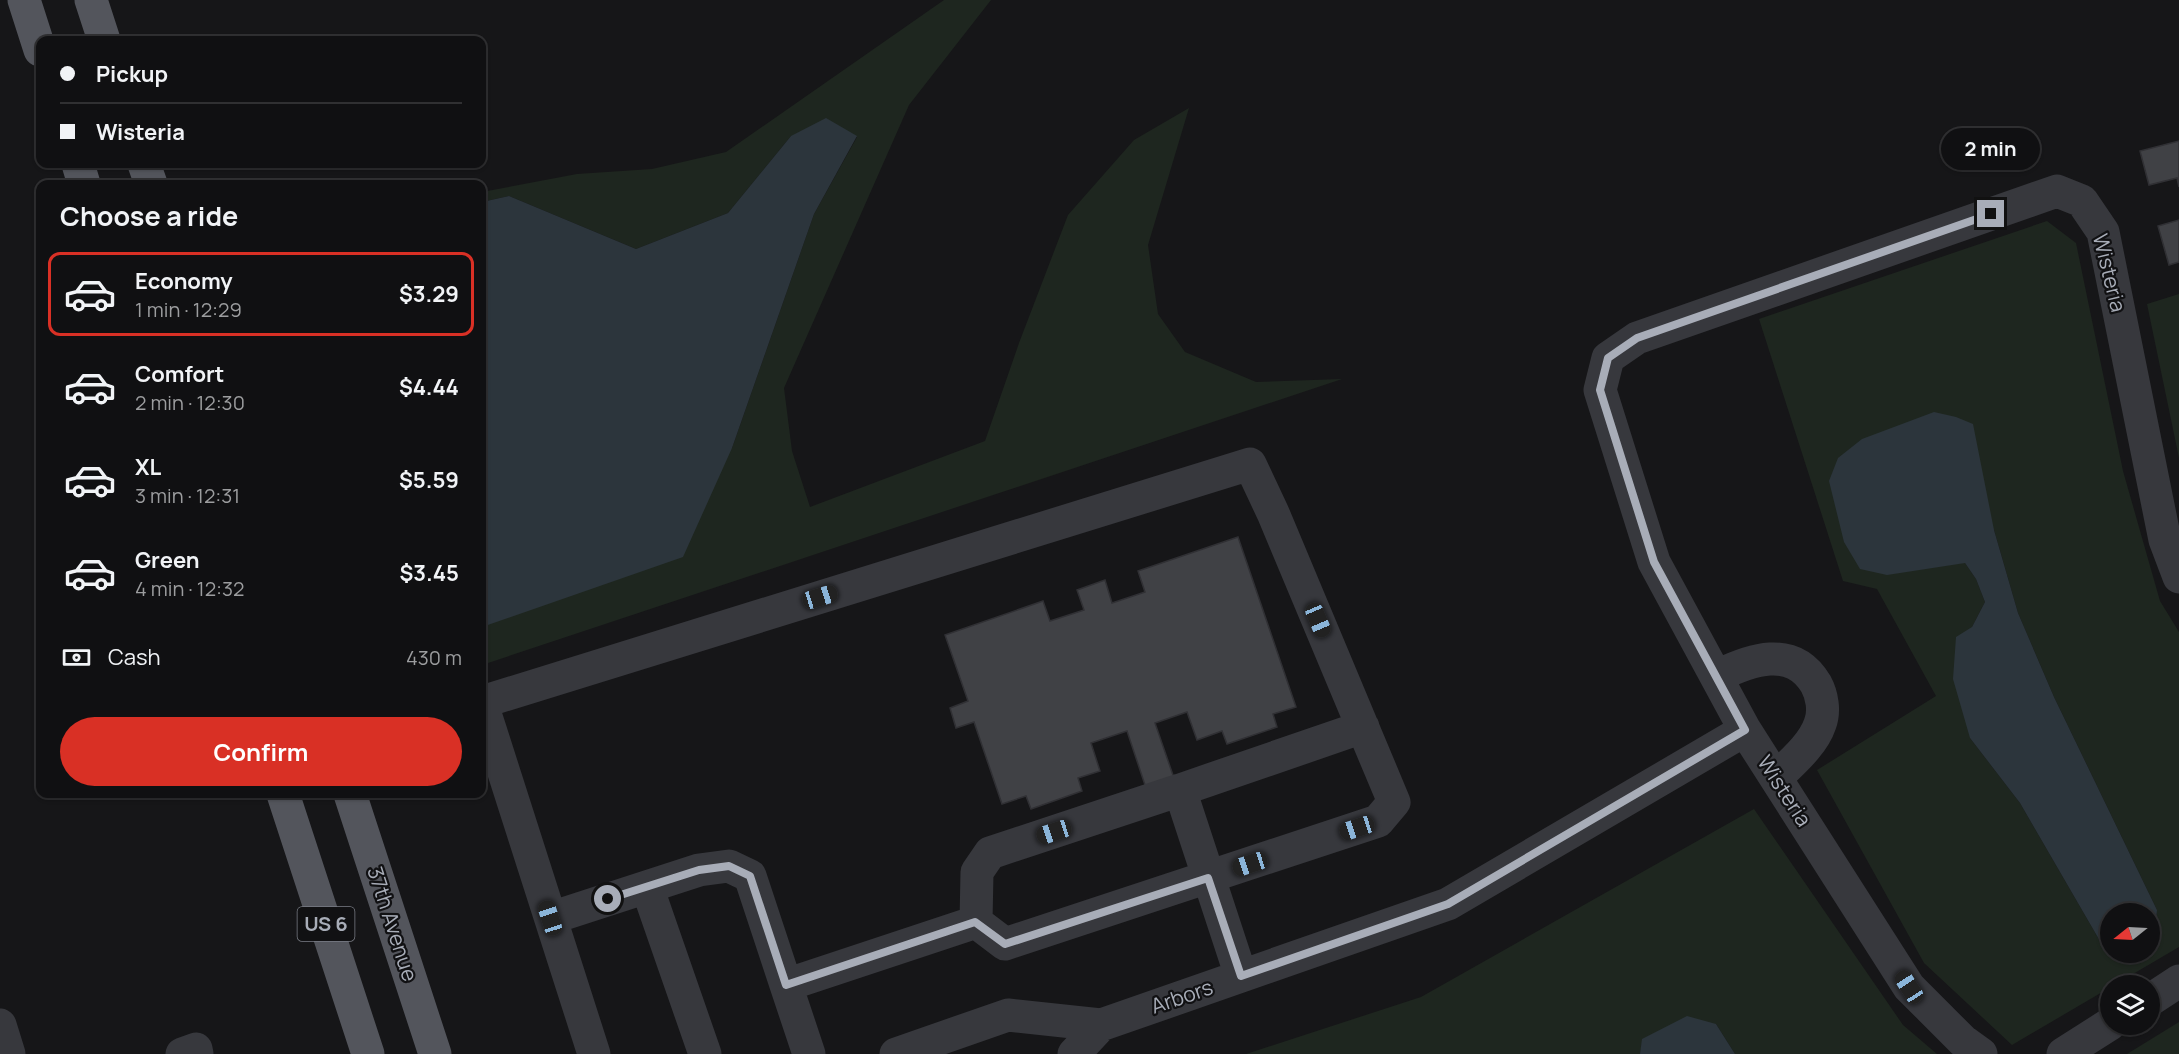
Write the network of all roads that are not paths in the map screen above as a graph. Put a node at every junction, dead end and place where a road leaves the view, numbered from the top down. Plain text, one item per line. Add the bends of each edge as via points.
1 (24, 0) edge
2 (91, 0) edge
3 (103, 36) edge
4 (36, 38) edge
5 (2179, 577) edge
6 (1717, 676) junction
7 (486, 702) edge
8 (486, 716) edge
9 (1363, 727) junction
10 (1745, 730) junction
11 (1776, 778) junction
12 (1180, 790) junction
13 (284, 798) edge
14 (351, 798) edge
15 (1208, 878) junction
16 (647, 887) junction
17 (550, 918) junction
18 (975, 922) junction
19 (1241, 976) junction
20 (2179, 981) edge
21 (786, 985) junction
22 (2160, 993) edge
23 (0, 1025) edge
24 (1101, 1025) junction
25 (2100, 1030) edge
26 (9, 1054) edge
27 (182, 1054) edge
28 (197, 1054) edge
29 (368, 1054) edge
30 (435, 1054) edge
31 (594, 1054) edge
32 (705, 1054) edge
33 (809, 1054) edge
34 (896, 1054) edge
35 (1074, 1054) edge
36 (1981, 1054) edge
37 (2063, 1054) edge

1 - 4 main road
2 - 3 main road
5 - 6 street, Wisteria via 2165,540 2103,232 2082,201 2057,191 1637,338 1608,358 1600,390 1654,562
6 - 10 street, Wisteria
6 - 11 street via 1754,661 1774,658 1791,661 1807,671 1817,686 1823,705 1820,725 1806,748
7 - 9 street via 1250,464
8 - 17 street
9 - 12 street
9 - 15 street via 1394,802 1378,821
10 - 11 street, Wisteria
10 - 19 street, Arbors via 1448,904
11 - 36 street, Wisteria via 1909,987
12 - 15 street
12 - 18 street via 990,853 977,872
13 - 29 main road, US 6
14 - 30 main road, 37th Avenue / US 6
15 - 18 street via 1005,944
15 - 19 street
16 - 17 street
16 - 21 street via 699,870 729,866 750,876
16 - 32 street
17 - 31 street
18 - 21 street
19 - 24 street, Arbors
20 - 22 street
21 - 33 street
23 - 26 street
24 - 34 street, Arbors via 1008,1015
24 - 35 street, Arbors
25 - 37 street
27 - 28 street via 196,1049

